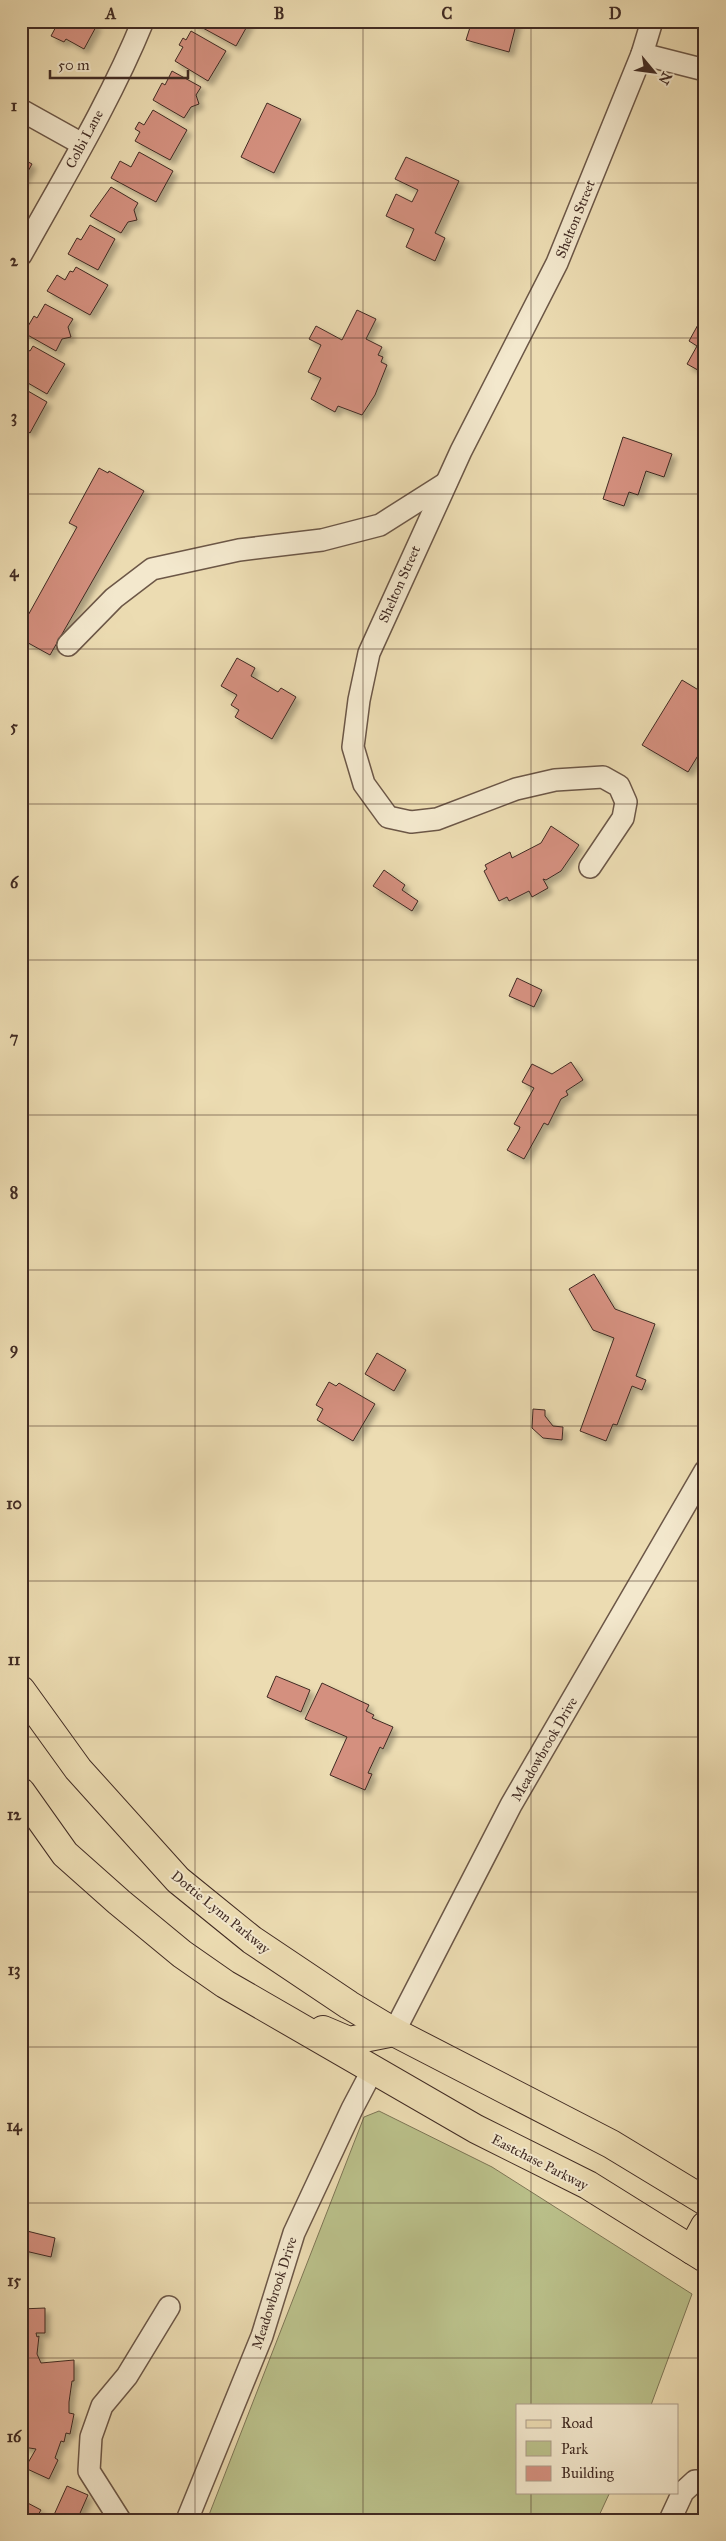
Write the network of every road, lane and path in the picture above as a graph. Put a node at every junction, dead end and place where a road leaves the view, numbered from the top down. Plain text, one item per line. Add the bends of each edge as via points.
1 (143, 21) edge
2 (652, 21) edge
3 (642, 54) junction
4 (705, 70) edge
5 (21, 110) edge
6 (82, 144) junction
7 (21, 255) edge
8 (446, 483) junction
9 (68, 645) dead end
10 (590, 867) dead end
11 (705, 1471) edge
12 (21, 1690) edge
13 (21, 1792) edge
14 (225, 1984) junction
15 (394, 2032) junction
16 (372, 2071) junction
17 (705, 2201) edge
18 (705, 2226) edge
19 (699, 2254) edge
20 (169, 2307) dead end
21 (705, 2481) edge
22 (120, 2520) edge
23 (187, 2520) edge
24 (670, 2520) edge

1 - 6 street, Colbi Lane via 132,50
2 - 3 street, Shelton Street
3 - 4 street
3 - 8 street, Shelton Street via 557,263
5 - 6 street
6 - 7 street, Colbi Lane
8 - 9 street via 380,525 322,540 239,550 152,569 114,598
8 - 10 street, Shelton Street via 369,654 353,747 364,784 388,817 411,822 437,819 516,789 555,780 603,778 619,786 626,802 623,818
11 - 15 street, Meadowbrook Drive via 511,1805
12 - 15 main road, Dottie Lynn Parkway via 78,1769 178,1880 252,1940
13 - 14 main road via 65,1854 182,1954
14 - 15 main road via 259,1992 349,2042
14 - 16 main road
15 - 17 main road via 611,2144
16 - 19 main road, Eastchase Parkway via 588,2186
16 - 23 street, Meadowbrook Drive via 294,2233 262,2336
18 - 19 main road
20 - 22 street via 127,2376 102,2406 91,2437 88,2471
21 - 24 street via 695,2481 683,2492

